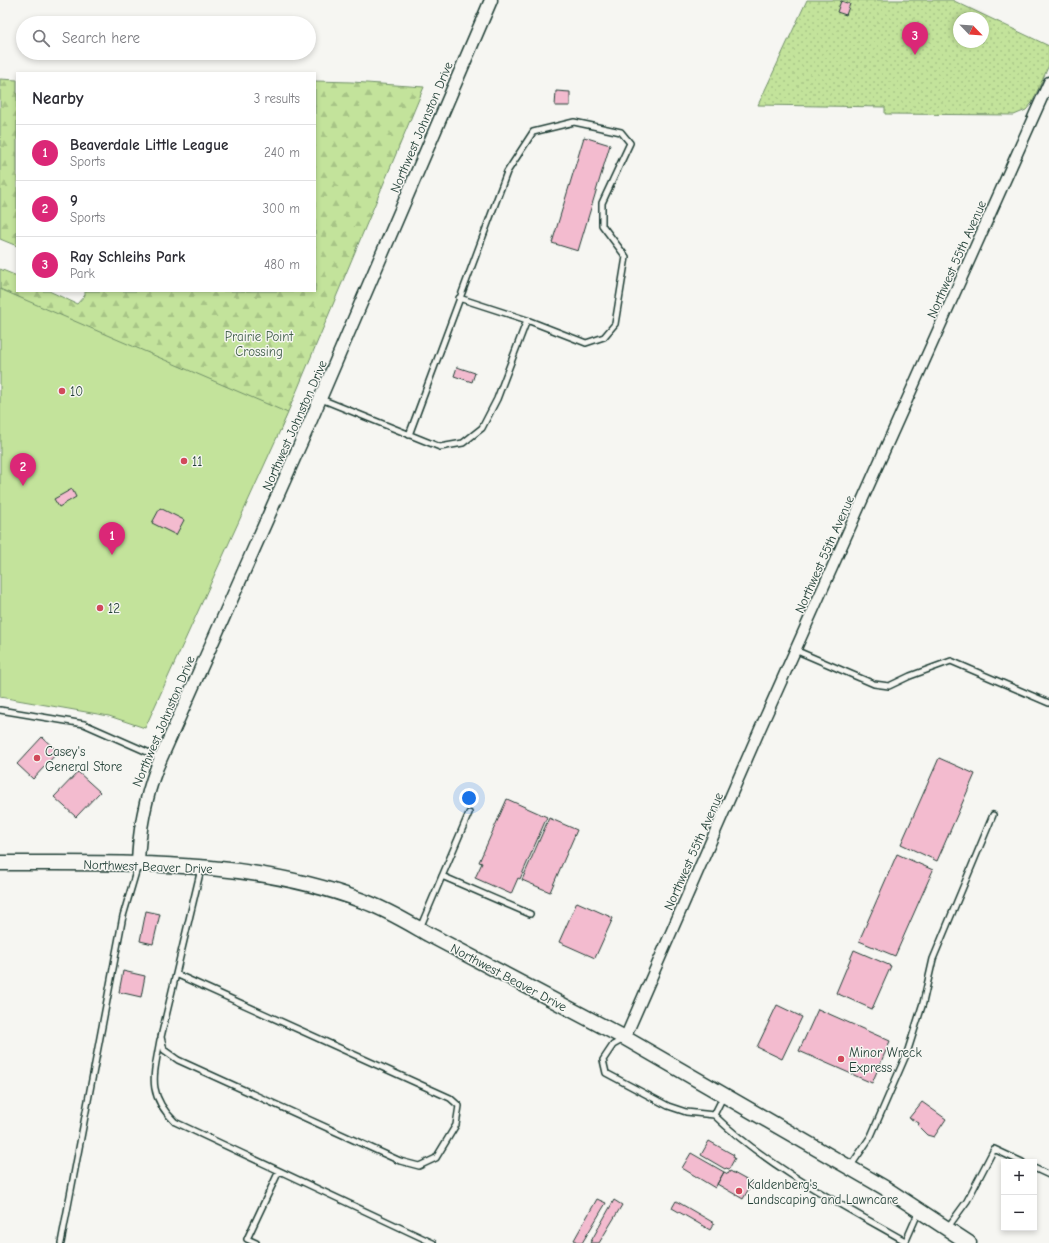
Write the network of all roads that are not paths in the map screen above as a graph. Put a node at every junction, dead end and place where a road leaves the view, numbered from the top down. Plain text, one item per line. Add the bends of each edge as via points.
1 (491, 0) edge
2 (1049, 82) edge
3 (459, 298) junction
4 (527, 320) junction
5 (320, 398) junction
6 (409, 435) junction
7 (795, 650) junction
8 (1049, 703) edge
9 (0, 710) edge
10 (161, 758) junction
11 (469, 813) dead end
12 (993, 815) dead end
13 (0, 863) edge
14 (138, 864) junction
15 (201, 866) junction
16 (442, 876) junction
17 (530, 914) dead end
18 (420, 929) junction
19 (176, 974) junction
20 (161, 1037) junction
21 (625, 1038) junction
22 (724, 1095) junction
23 (714, 1116) junction
24 (1016, 1159) edge
25 (849, 1167) junction
26 (1037, 1169) edge
27 (279, 1171) junction
28 (1049, 1175) edge
29 (919, 1210) junction
30 (947, 1228) junction
31 (246, 1241) edge
32 (905, 1242) edge
33 (61, 1243) edge
34 (256, 1243) edge
35 (433, 1243) edge
36 (969, 1243) edge

1 - 5 street, Northwest Johnston Drive
2 - 7 street, Northwest 55th Avenue
3 - 4 lane
3 - 4 lane via 506,172 533,132 574,122 621,132 630,143 602,203 602,225 626,256 615,324 604,337 586,343
3 - 6 lane
4 - 6 lane via 497,399 482,428 463,443 440,447
5 - 6 lane
5 - 10 street, Northwest Johnston Drive
7 - 8 lane via 874,684 889,686 951,661
7 - 21 street, Northwest 55th Avenue
9 - 10 lane via 84,724
10 - 14 street, Northwest Johnston Drive via 142,814
11 - 16 lane
12 - 25 lane via 933,959 923,1003 907,1053 871,1136
13 - 14 main road, Northwest Beaver Drive
14 - 15 main road, Northwest Beaver Drive
14 - 33 lane via 123,916
15 - 18 main road, Northwest Beaver Drive via 267,874 328,889 364,901
15 - 19 lane
16 - 17 lane
16 - 18 lane
18 - 21 main road, Northwest Beaver Drive
19 - 20 lane
19 - 20 lane via 450,1098 459,1106 456,1125 436,1158 419,1166 400,1161 178,1060 164,1050
20 - 27 lane via 153,1081 163,1110 175,1122
21 - 22 main road, Northwest Beaver Drive
21 - 23 lane via 613,1045 603,1060 606,1074 668,1106 686,1112
22 - 23 lane
22 - 25 main road, Northwest Beaver Drive
23 - 32 lane via 737,1138
24 - 30 lane via 994,1149 967,1201
25 - 29 main road, Northwest Beaver Drive
26 - 28 lane
27 - 31 lane
27 - 35 lane
29 - 30 main road, Northwest Beaver Drive
29 - 32 lane
30 - 36 main road, Northwest Beaver Drive
31 - 34 lane

